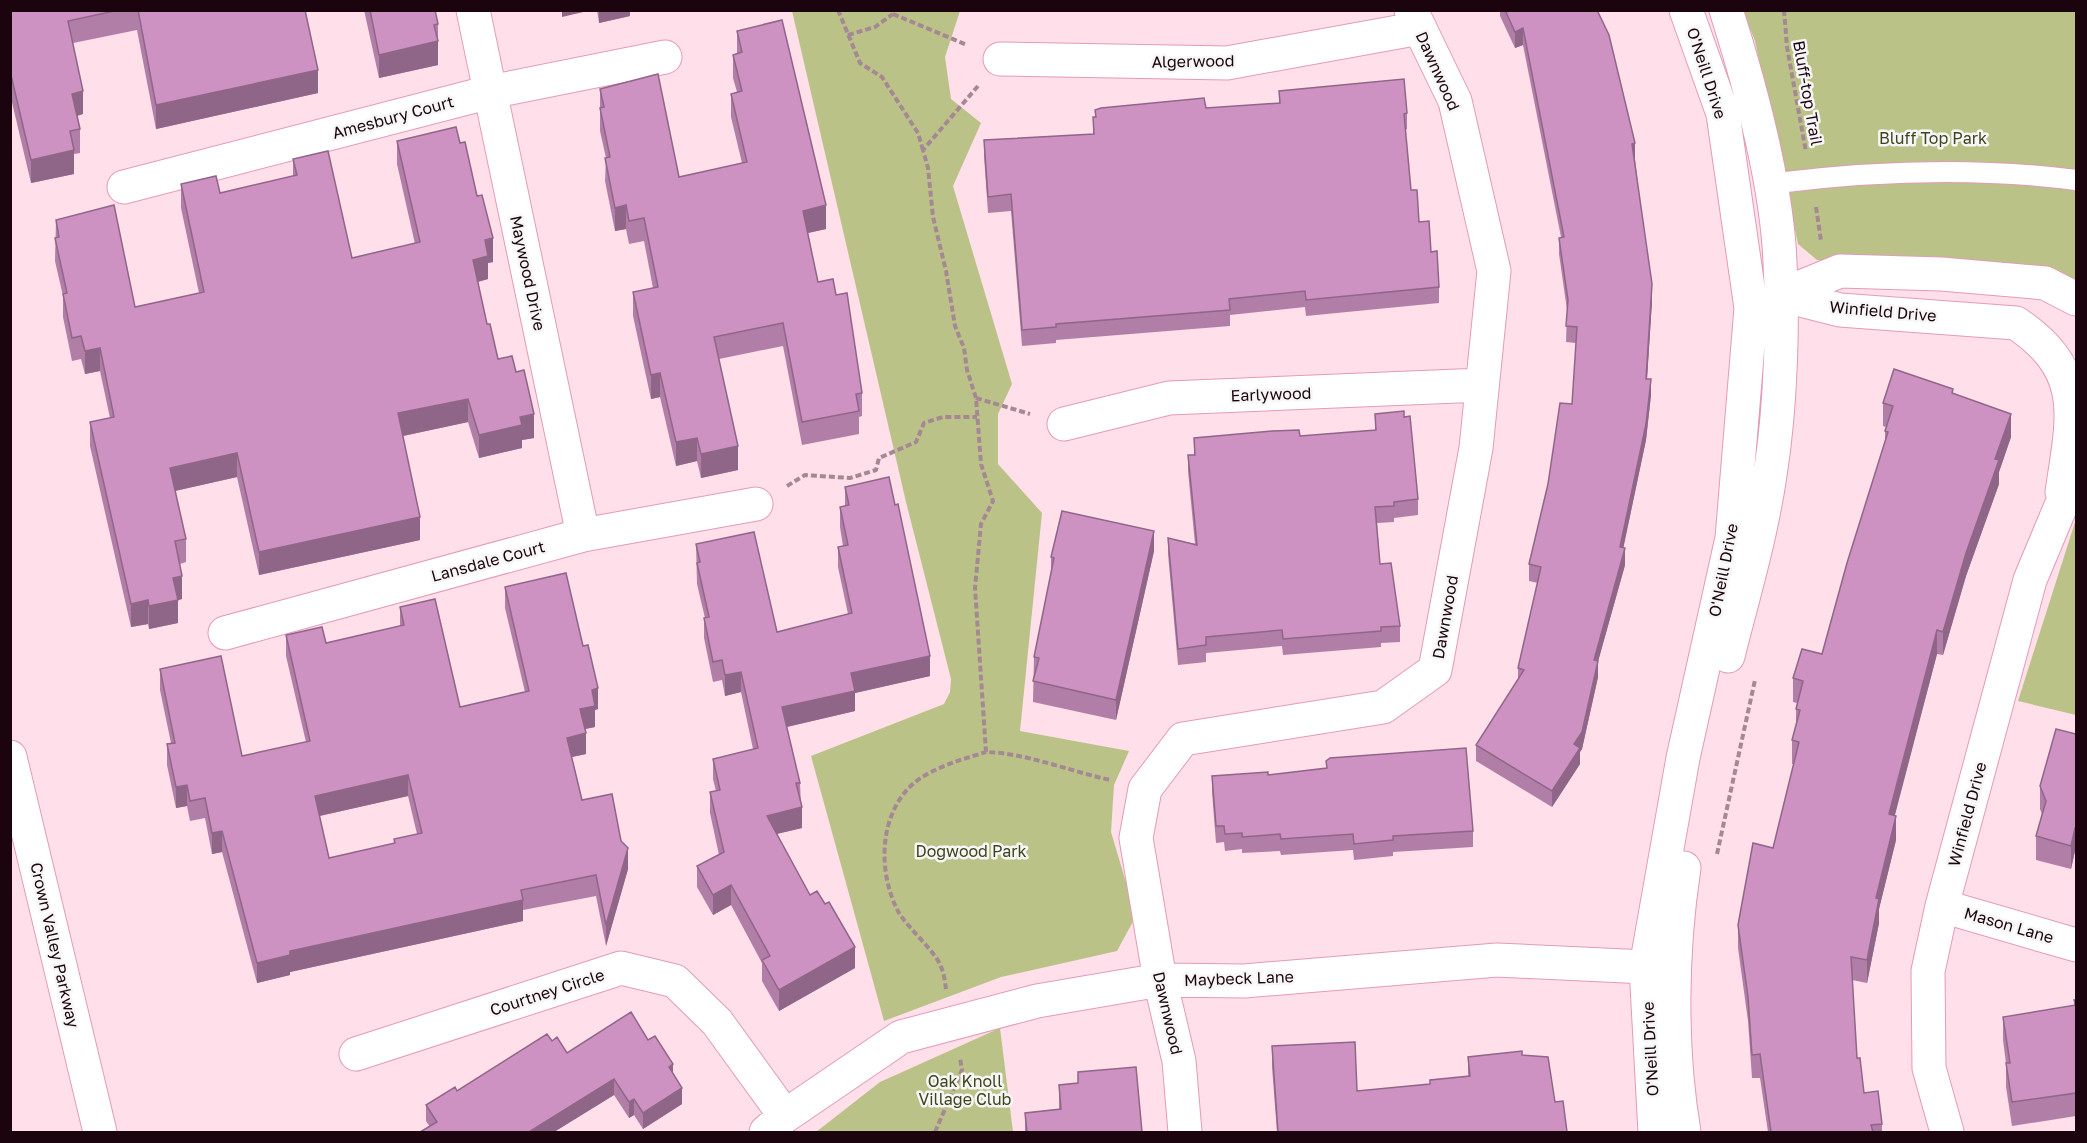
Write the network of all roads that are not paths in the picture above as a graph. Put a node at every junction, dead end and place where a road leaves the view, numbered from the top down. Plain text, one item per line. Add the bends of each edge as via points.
1 (472, 10) edge
2 (1686, 10) edge
3 (1726, 10) edge
4 (1416, 19) edge
5 (665, 57) dead end
6 (1000, 59) road end
7 (490, 92) junction
8 (2076, 180) edge
9 (1769, 184) junction
10 (124, 188) dead end
11 (1781, 295) junction
12 (2076, 299) edge
13 (1482, 385) junction
14 (1064, 424) road end
15 (2076, 470) edge
16 (2061, 502) junction
17 (756, 504) road end
18 (583, 535) junction
19 (225, 633) dead end
20 (10, 757) edge
21 (1942, 906) junction
22 (2076, 945) edge
23 (1661, 964) junction
24 (1160, 980) junction
25 (356, 1054) dead end
26 (776, 1124) edge
27 (100, 1132) edge
28 (1185, 1132) edge
29 (1655, 1132) edge
30 (1684, 1132) edge
31 (1947, 1132) edge

1 - 7 street, Maywood Drive
2 - 23 street, O'Neill Drive via 1723,114 1751,308 1732,538 1683,758
3 - 9 street, O'Neill Drive via 1754,109
4 - 6 street, Algerwood via 1227,63
4 - 13 street, Dawnwood via 1455,100 1494,271
5 - 7 street, Amesbury Court
7 - 10 street, Amesbury Court
7 - 18 street, Maywood Drive
8 - 9 lane via 1958,171
9 - 11 street, O'Neill Drive via 1779,243
11 - 12 street, Winfield Drive via 1840,271 2045,283
11 - 16 street, Winfield Drive via 1840,310 2016,323 2039,338 2055,355 2068,380 2074,413
11 - 23 street, O'Neill Drive via 1770,475 1693,804 1681,887
13 - 14 street, Earlywood via 1169,398
13 - 24 street, Dawnwood via 1476,448 1435,670 1383,707 1183,739 1145,789 1136,838
15 - 16 street, Winfield Drive
16 - 21 street, Winfield Drive via 2030,580
17 - 18 street, Lansdale Court
18 - 19 street, Lansdale Court
20 - 27 street, Crown Valley Parkway
21 - 22 street, Mason Lane
21 - 31 street, Winfield Drive via 1928,971 1929,1068
23 - 24 street, Maybeck Lane via 1497,960 1244,981
23 - 29 street, O'Neill Drive
23 - 30 street, O'Neill Drive via 1675,1043
24 - 26 street, Maybeck Lane via 1037,1001 901,1037
24 - 28 street, Dawnwood via 1179,1061
25 - 26 street, Courtney Circle via 621,968 675,981 717,1022

